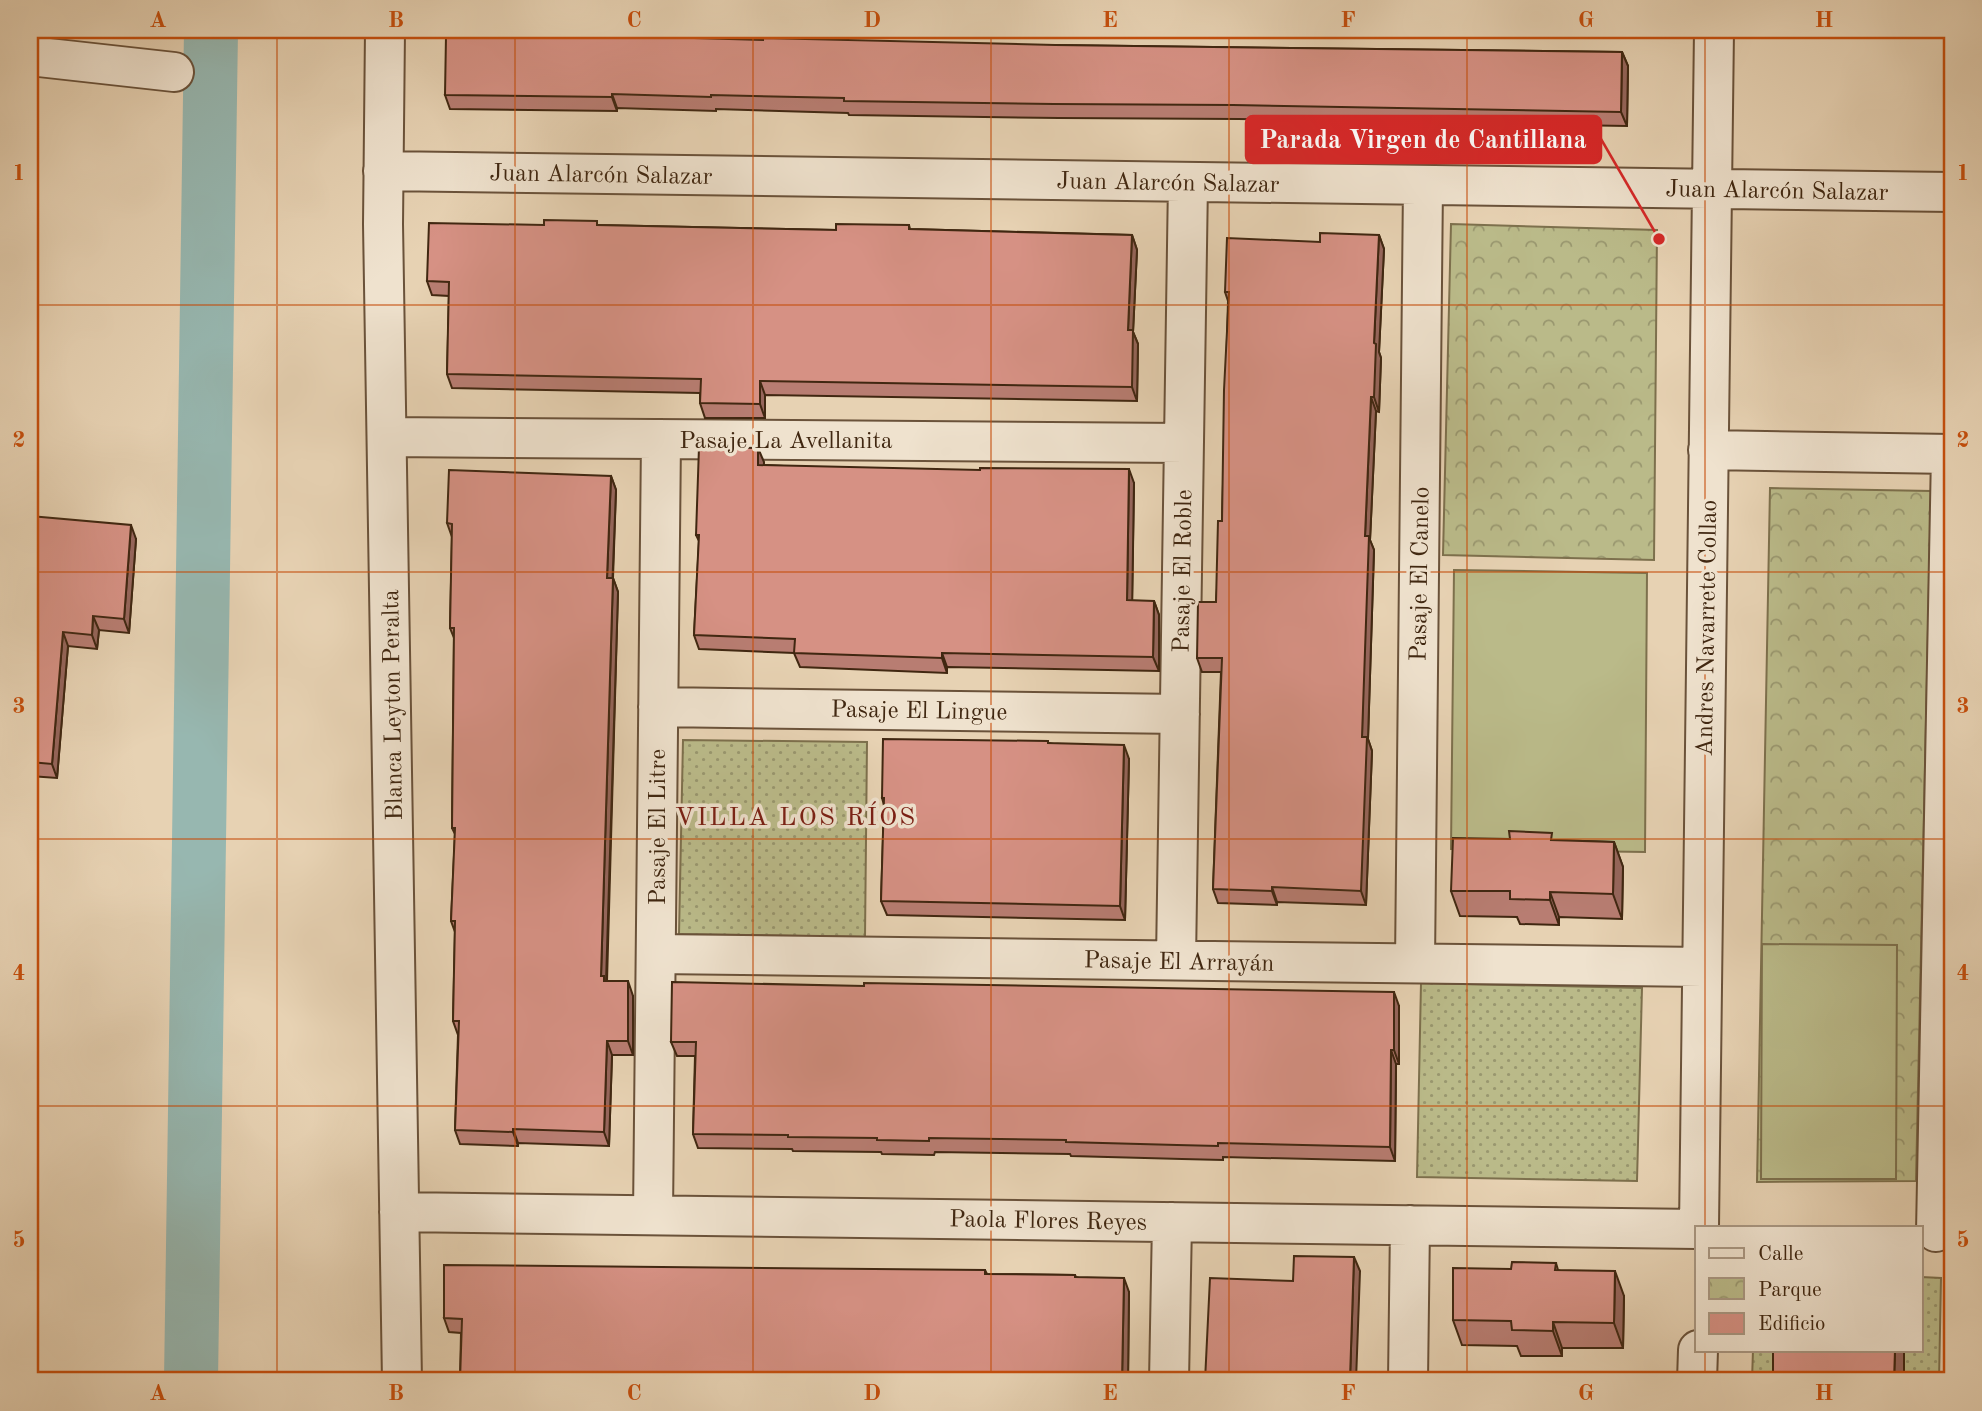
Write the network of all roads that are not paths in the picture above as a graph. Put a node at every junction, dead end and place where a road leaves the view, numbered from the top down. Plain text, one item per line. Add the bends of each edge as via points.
1 (386, 30) edge
2 (1714, 30) edge
3 (30, 55) edge
4 (174, 72) dead end
5 (383, 172) junction
6 (1188, 183) junction
7 (1423, 186) junction
8 (1712, 189) junction
9 (1952, 192) edge
10 (387, 437) junction
11 (661, 439) junction
12 (1184, 443) junction
13 (1708, 450) junction
14 (1952, 454) edge
15 (658, 707) junction
16 (1180, 714) junction
17 (656, 954) junction
18 (1176, 960) junction
19 (1415, 964) junction
20 (1702, 967) junction
21 (399, 1212) junction
22 (653, 1215) junction
23 (1172, 1222) junction
24 (1410, 1225) junction
25 (1698, 1226) edge
26 (1695, 1228) edge
27 (1936, 1232) edge
28 (1698, 1352) edge
29 (402, 1381) edge
30 (1169, 1381) edge
31 (1408, 1381) edge
32 (1697, 1381) edge

1 - 5 street, Blanca Leyton Peralta
2 - 8 street, Andres Navarrete Collao
3 - 4 street
5 - 6 street, Juan Alarcón Salazar
5 - 10 street, Blanca Leyton Peralta
6 - 7 street, Juan Alarcón Salazar
6 - 12 street, Pasaje El Roble
7 - 8 street, Juan Alarcón Salazar
7 - 19 street, Pasaje El Canelo
8 - 9 street, Juan Alarcón Salazar
8 - 13 street, Andres Navarrete Collao
10 - 11 street, Pasaje La Avellanita
10 - 21 street, Blanca Leyton Peralta
11 - 12 street, Pasaje La Avellanita
11 - 15 street, Pasaje El Litre
12 - 16 street, Pasaje El Roble
13 - 14 street
13 - 20 street, Andres Navarrete Collao
14 - 27 street
15 - 16 street, Pasaje El Lingue
15 - 17 street, Pasaje El Litre
16 - 18 street, Pasaje El Roble
17 - 18 street, Pasaje El Arrayán
17 - 22 street, Pasaje El Litre
18 - 19 street, Pasaje El Arrayán
19 - 20 street, Pasaje El Arrayán
20 - 25 street, Andres Navarrete Collao
21 - 22 street, Paola Flores Reyes
21 - 29 street, Blanca Leyton Peralta
22 - 23 street, Paola Flores Reyes
23 - 24 street, Paola Flores Reyes
23 - 30 street
24 - 26 street, Paola Flores Reyes
24 - 31 street
28 - 32 street

